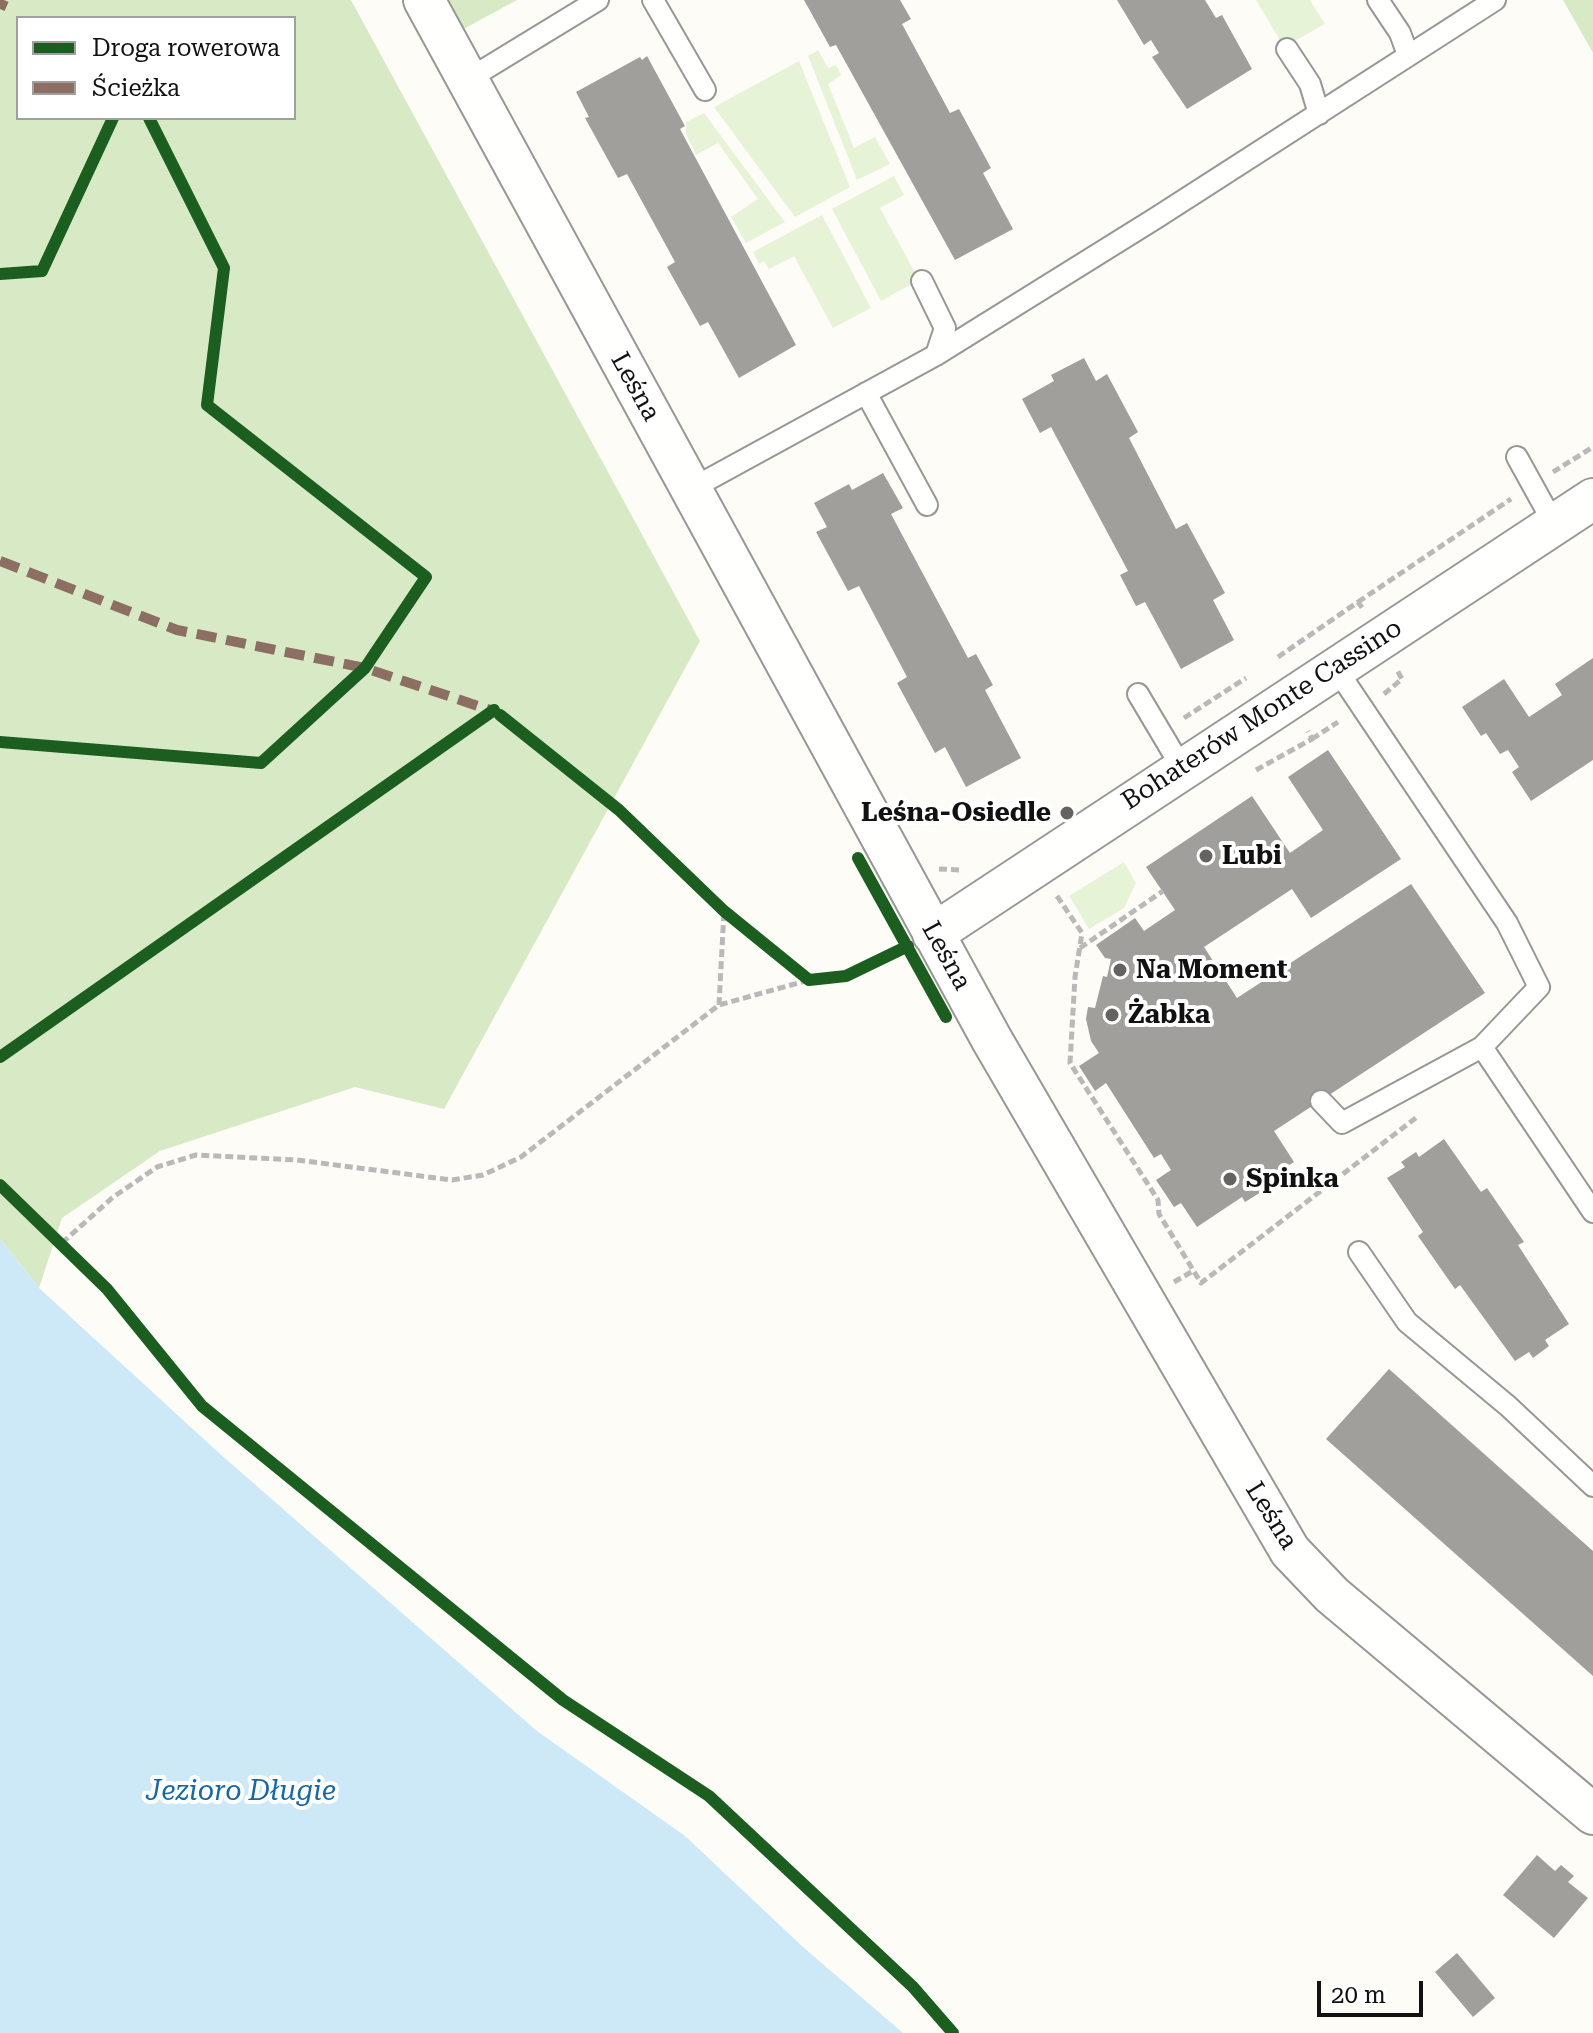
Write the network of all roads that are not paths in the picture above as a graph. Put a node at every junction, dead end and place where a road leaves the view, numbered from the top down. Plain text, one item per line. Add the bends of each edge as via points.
1 (424, 0) edge
2 (598, 0) edge
3 (653, 0) edge
4 (1378, 0) edge
5 (1495, 0) edge
6 (1287, 49) dead end
7 (1408, 55) junction
8 (467, 80) junction
9 (705, 90) dead end
10 (1319, 114) junction
11 (922, 281) dead end
12 (936, 355) junction
13 (866, 393) junction
14 (1517, 457) dead end
15 (691, 489) junction
16 (1593, 499) edge
17 (927, 505) dead end
18 (1554, 524) junction
19 (1335, 667) junction
20 (1138, 694) dead end
21 (1182, 768) junction
22 (933, 934) junction
23 (1482, 1047) junction
24 (1321, 1101) dead end
25 (1593, 1212) edge
26 (1359, 1252) dead end
27 (1593, 1486) edge
28 (1593, 1814) edge

1 - 8 street, Leśna
2 - 8 lane
3 - 9 lane
4 - 7 lane
5 - 7 lane
6 - 10 lane via 1310,84
7 - 10 lane
8 - 15 street, Leśna
10 - 12 lane
11 - 12 lane via 945,328
12 - 13 lane
13 - 15 lane
13 - 17 lane
14 - 18 lane
15 - 22 street, Leśna
16 - 18 street, Bohaterów Monte Cassino
18 - 19 street, Bohaterów Monte Cassino
19 - 21 street, Bohaterów Monte Cassino
19 - 23 lane via 1507,923 1539,987
20 - 21 lane
21 - 22 street, Bohaterów Monte Cassino
22 - 28 street, Leśna via 1290,1551 1332,1595
23 - 24 lane via 1342,1123
23 - 25 lane
26 - 27 lane via 1407,1322

